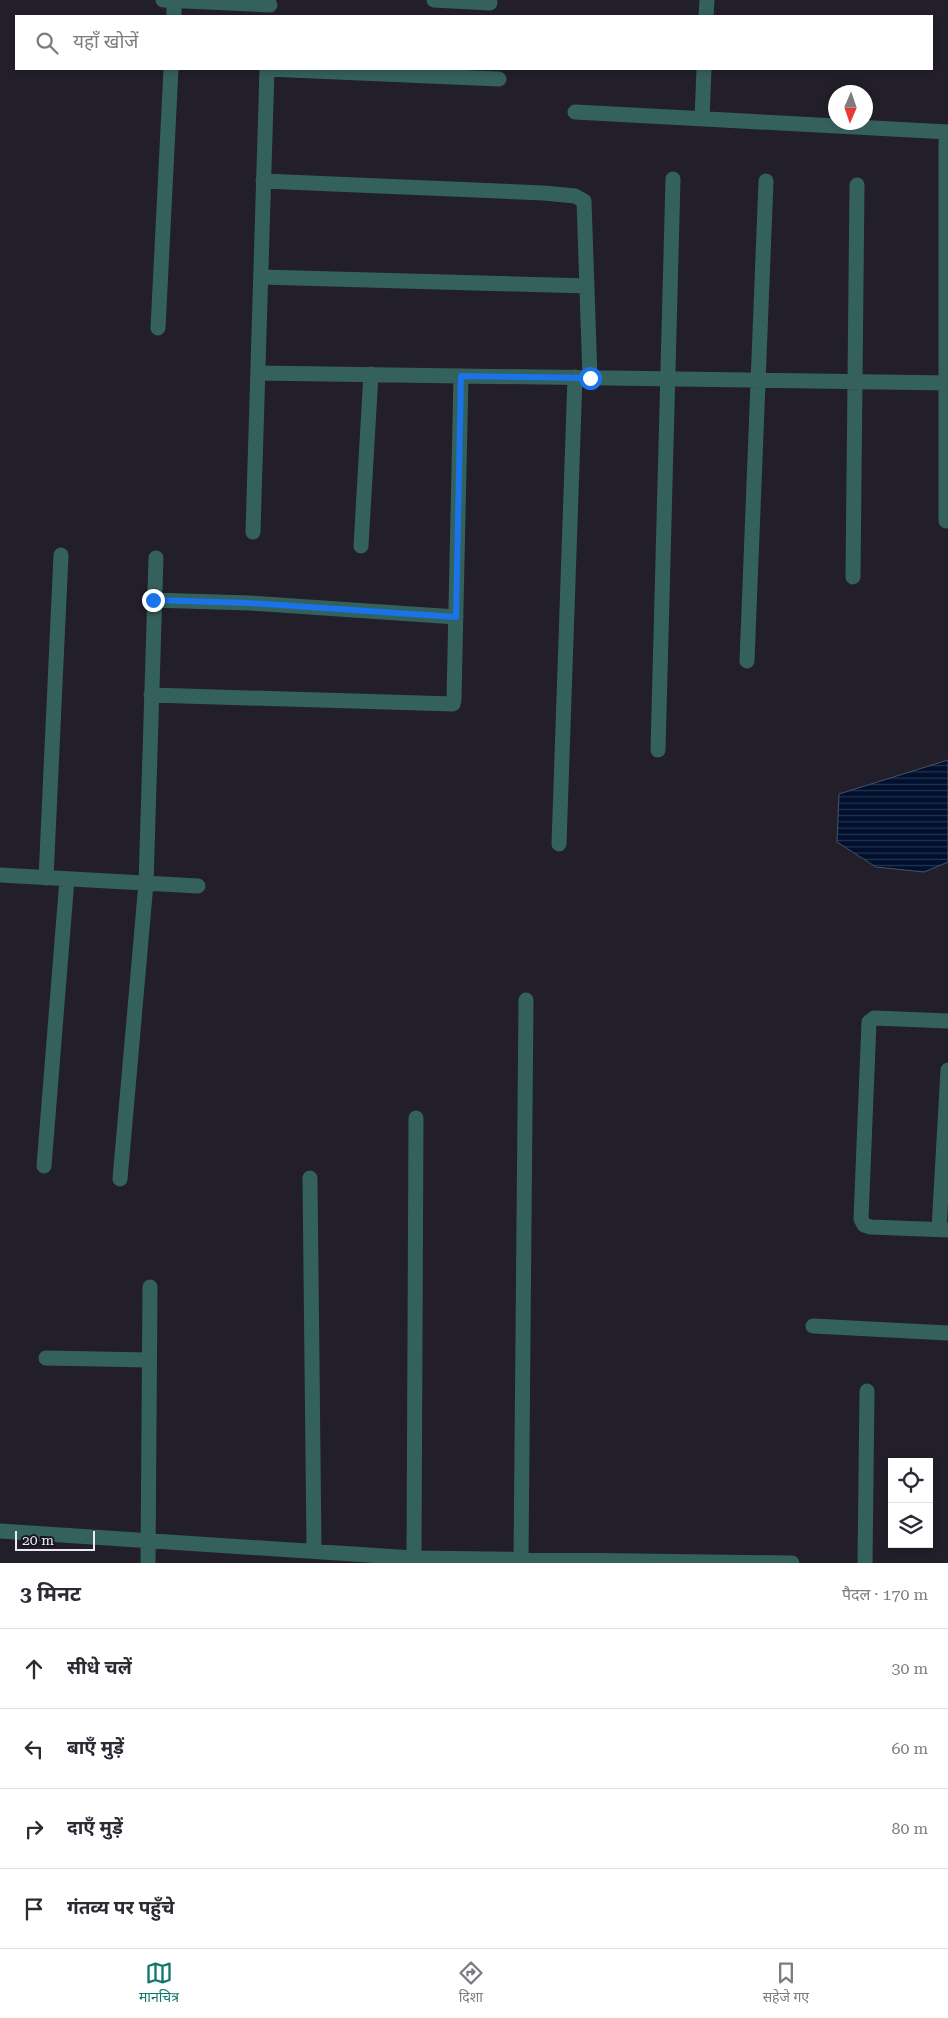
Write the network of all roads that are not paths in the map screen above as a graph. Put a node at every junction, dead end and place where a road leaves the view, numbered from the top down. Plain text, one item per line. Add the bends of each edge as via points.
1 (163, 0) edge
2 (174, 0) edge
3 (434, 0) edge
4 (707, 0) edge
5 (490, 3) dead end
6 (270, 7) edge
7 (174, 15) edge
8 (706, 15) edge
9 (171, 70) edge
10 (267, 70) edge
11 (293, 70) edge
12 (704, 70) edge
13 (499, 78) dead end
14 (575, 112) dead end
15 (702, 119) junction
16 (947, 132) edge
17 (673, 179) dead end
18 (263, 181) junction
19 (766, 181) dead end
20 (858, 185) dead end
21 (261, 277) junction
22 (587, 286) junction
23 (158, 328) dead end
24 (258, 372) junction
25 (371, 374) junction
26 (461, 376) junction
27 (582, 378) junction
28 (669, 379) junction
29 (759, 380) junction
30 (856, 382) junction
31 (947, 383) edge
32 (946, 521) dead end
33 (253, 532) dead end
34 (361, 546) dead end
35 (60, 555) dead end
36 (156, 558) dead end
37 (853, 577) dead end
38 (153, 600) junction
39 (456, 617) junction
40 (747, 660) dead end
41 (151, 695) junction
42 (658, 750) dead end
43 (559, 844) dead end
44 (0, 875) edge
45 (46, 878) junction
46 (66, 879) junction
47 (146, 883) junction
48 (198, 886) dead end
49 (526, 1000) dead end
50 (948, 1021) edge
51 (948, 1070) edge
52 (416, 1118) dead end
53 (44, 1166) dead end
54 (310, 1178) dead end
55 (120, 1179) dead end
56 (943, 1230) edge
57 (150, 1287) dead end
58 (813, 1326) dead end
59 (948, 1333) edge
60 (46, 1358) dead end
61 (149, 1360) junction
62 (867, 1390) dead end
63 (0, 1531) edge
64 (149, 1542) junction
65 (314, 1550) junction
66 (414, 1558) junction
67 (521, 1560) junction
68 (148, 1563) edge
69 (792, 1563) edge
70 (865, 1563) edge

1 - 2 street
2 - 6 street
2 - 7 street
3 - 5 street
4 - 8 street
9 - 23 street
10 - 18 street
11 - 13 street
12 - 15 street
14 - 15 street
15 - 16 street
16 - 31 street
17 - 28 street
18 - 21 street
18 - 22 street via 575,196 584,201
19 - 29 street
20 - 30 street
21 - 22 street
21 - 24 street
22 - 27 street
24 - 25 street
24 - 33 street
25 - 26 street
25 - 34 street
26 - 27 street
26 - 39 street
27 - 28 street
27 - 43 street
28 - 29 street
28 - 42 street
29 - 30 street
29 - 40 street
30 - 31 street
30 - 37 street
31 - 32 street
35 - 45 street
36 - 38 street
38 - 39 street
38 - 41 street
39 - 41 street via 453,704
41 - 47 street
44 - 45 street
45 - 46 street
46 - 47 street
46 - 53 street
47 - 48 street
47 - 55 street
49 - 67 street
50 - 56 street via 874,1018 869,1022 862,1219 864,1226 871,1227
51 - 56 street
52 - 66 street
54 - 65 street
57 - 61 street
58 - 59 street
60 - 61 street
61 - 64 street
62 - 70 street
63 - 64 street
64 - 65 street
64 - 68 street
65 - 66 street
66 - 67 street
67 - 69 street

